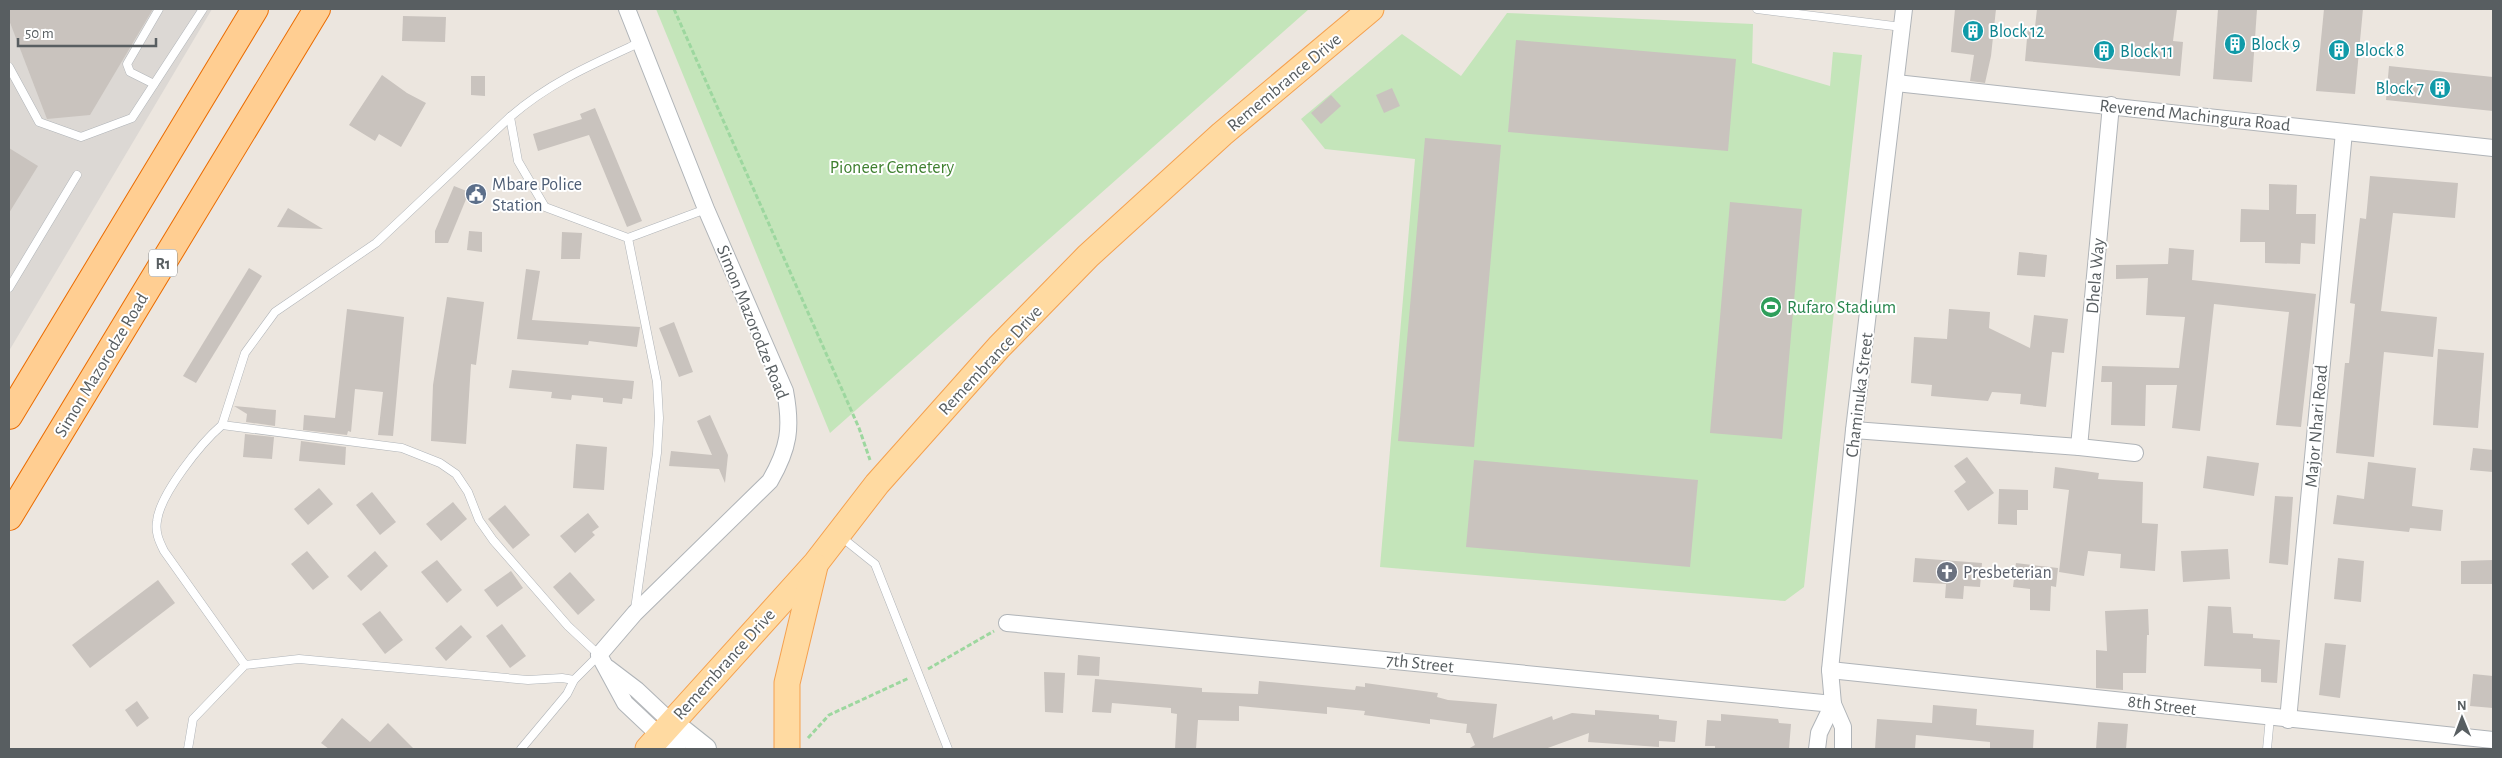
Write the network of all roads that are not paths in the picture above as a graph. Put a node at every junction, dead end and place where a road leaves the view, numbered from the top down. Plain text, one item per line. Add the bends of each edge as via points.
1 (158, 9) edge
2 (203, 9) edge
3 (256, 9) edge
4 (316, 9) edge
5 (627, 9) edge
6 (1371, 9) edge
7 (1757, 9) edge
8 (1904, 9) edge
9 (1902, 27) junction
10 (641, 42) junction
11 (9, 67) edge
12 (1896, 83) junction
13 (154, 84) junction
14 (2111, 105) junction
15 (510, 117) junction
16 (2344, 132) junction
17 (2493, 148) edge
18 (77, 175) dead end
19 (706, 209) junction
20 (628, 238) junction
21 (9, 288) edge
22 (9, 416) edge
23 (222, 424) junction
24 (1854, 430) junction
25 (2079, 447) junction
26 (2135, 453) dead end
27 (9, 517) edge
28 (838, 534) junction
29 (816, 564) junction
30 (635, 613) junction
31 (1007, 623) road end
32 (603, 661) junction
33 (245, 665) junction
34 (1830, 670) junction
35 (574, 680) junction
36 (1833, 704) junction
37 (2270, 717) junction
38 (2288, 720) junction
39 (664, 739) edge
40 (2493, 740) edge
41 (795, 746) edge
42 (188, 749) edge
43 (521, 749) edge
44 (705, 749) edge
45 (948, 749) edge
46 (1817, 749) edge
47 (1843, 749) edge
48 (2267, 749) edge

1 - 13 lane via 127,64 130,72
2 - 13 lane
3 - 22 highway
4 - 27 highway, Simon Mazorodze Road / R1
5 - 10 street, Simon Mazorodze Road
6 - 28 main road, Remembrance Drive via 1222,134 1088,256 1000,347 878,484
7 - 9 lane
8 - 9 street, Chaminuka Street
9 - 12 street, Chaminuka Street
10 - 15 lane via 566,77 535,96
10 - 19 street, Simon Mazorodze Road
11 - 13 lane via 38,122 82,136 132,118
12 - 14 street, Reverend Machingura Road
12 - 24 street, Chaminuka Street
14 - 16 street, Reverend Machingura Road
14 - 25 street, Dhela Way
15 - 20 lane via 518,161 545,207
15 - 23 lane via 376,243 275,312 245,353
16 - 17 street, Reverend Machingura Road
16 - 38 street, Major Nhari Road
18 - 21 lane
19 - 20 lane
19 - 30 street, Simon Mazorodze Road via 785,391 789,435 784,458 770,481
20 - 30 lane via 657,382 659,418
23 - 32 lane via 402,448 440,463 456,474 492,540
23 - 33 lane via 189,461 159,510 157,536 164,551
24 - 25 street
24 - 34 street, Chaminuka Street
25 - 26 street
28 - 29 main road, Remembrance Drive
28 - 45 lane via 875,564
29 - 39 main road, Remembrance Drive
29 - 41 main road via 787,683
30 - 32 street, Simon Mazorodze Road
31 - 36 street, 7th Street
32 - 35 lane
32 - 39 street via 637,690
33 - 35 lane via 299,659 528,680
33 - 42 lane via 193,719
34 - 36 street, Chaminuka Street
34 - 37 street, 8th Street
35 - 43 lane via 567,694
36 - 46 street via 1819,733
36 - 47 street via 1843,727
37 - 38 street, 8th Street
37 - 48 lane
38 - 40 street, 8th Street
39 - 44 main road

